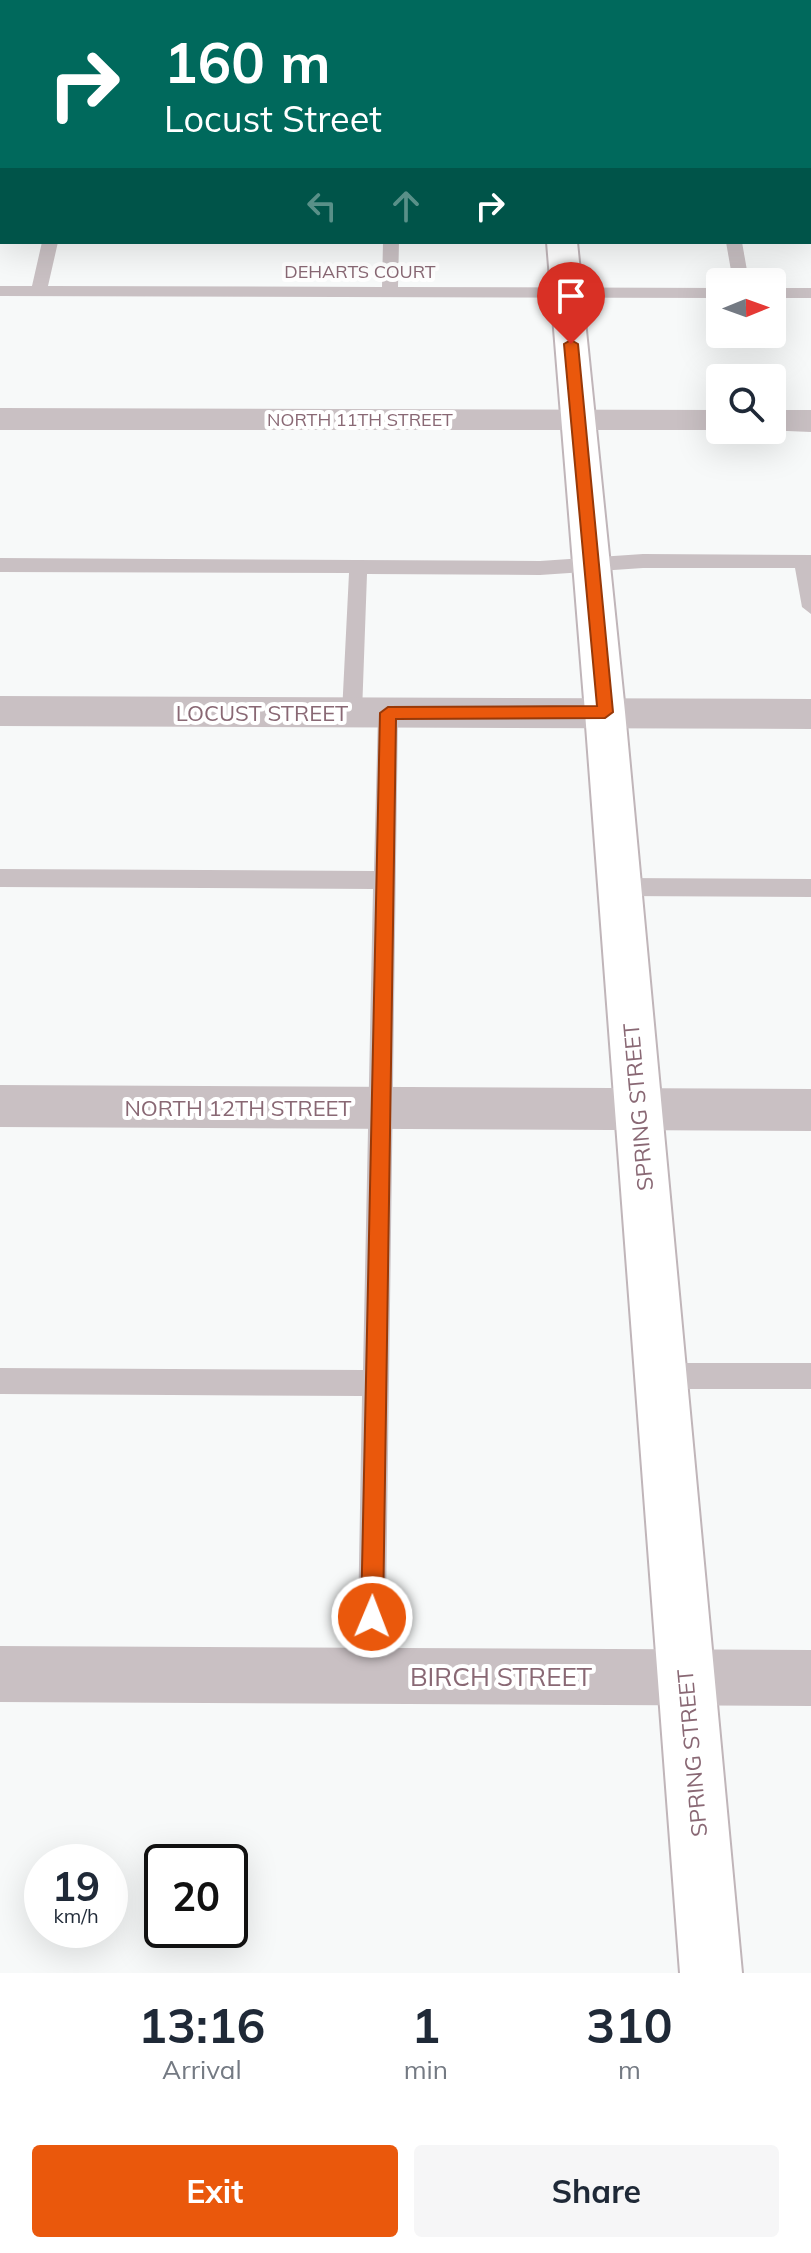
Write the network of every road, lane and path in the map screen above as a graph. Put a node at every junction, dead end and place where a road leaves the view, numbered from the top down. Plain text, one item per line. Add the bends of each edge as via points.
1 (50, 244) edge
2 (391, 244) edge
3 (562, 244) edge
4 (734, 244) edge
5 (739, 268) edge
6 (0, 291) edge
7 (39, 291) junction
8 (390, 293) junction
9 (566, 293) junction
10 (706, 293) edge
11 (786, 293) edge
12 (811, 293) edge
13 (0, 419) edge
14 (578, 421) junction
15 (706, 421) edge
16 (786, 421) edge
17 (811, 421) edge
18 (807, 562) edge
19 (0, 565) edge
20 (592, 565) junction
21 (358, 567) junction
22 (811, 607) edge
23 (0, 711) edge
24 (605, 712) junction
25 (370, 713) junction
26 (811, 714) edge
27 (0, 878) edge
28 (384, 880) junction
29 (620, 887) junction
30 (811, 888) edge
31 (0, 1106) edge
32 (379, 1109) junction
33 (639, 1109) junction
34 (811, 1110) edge
35 (660, 1376) junction
36 (811, 1376) edge
37 (0, 1381) edge
38 (375, 1383) junction
39 (0, 1674) edge
40 (371, 1676) junction
41 (686, 1678) junction
42 (811, 1678) edge
43 (711, 1973) edge

1 - 7 lane
2 - 8 lane
3 - 9 main road, SPRING STREET
4 - 5 lane
6 - 7 lane, DEHARTS COURT
7 - 8 lane, DEHARTS COURT
8 - 9 lane, DEHARTS COURT
9 - 10 lane, DEHARTS COURT
9 - 14 main road, SPRING STREET
11 - 12 lane
13 - 14 street, NORTH 11TH STREET
14 - 15 street, NORTH 11TH STREET
14 - 20 main road, SPRING STREET
16 - 17 street
18 - 20 lane
18 - 22 lane
19 - 21 lane
20 - 21 lane
20 - 24 main road, SPRING STREET
21 - 25 lane
23 - 25 street, LOCUST STREET
24 - 25 street, LOCUST STREET
24 - 26 street, LOCUST STREET
24 - 29 main road, SPRING STREET
25 - 28 lane
27 - 28 lane
28 - 32 lane
29 - 30 lane
29 - 33 main road, SPRING STREET
31 - 32 street, NORTH 12TH STREET
32 - 33 street, NORTH 12TH STREET
32 - 38 lane
33 - 34 street, NORTH 12TH STREET
33 - 35 main road, SPRING STREET
35 - 36 lane
35 - 41 main road, SPRING STREET
37 - 38 lane
38 - 40 lane
39 - 40 street, BIRCH STREET
40 - 41 street, BIRCH STREET
41 - 42 street, BIRCH STREET
41 - 43 main road, SPRING STREET

